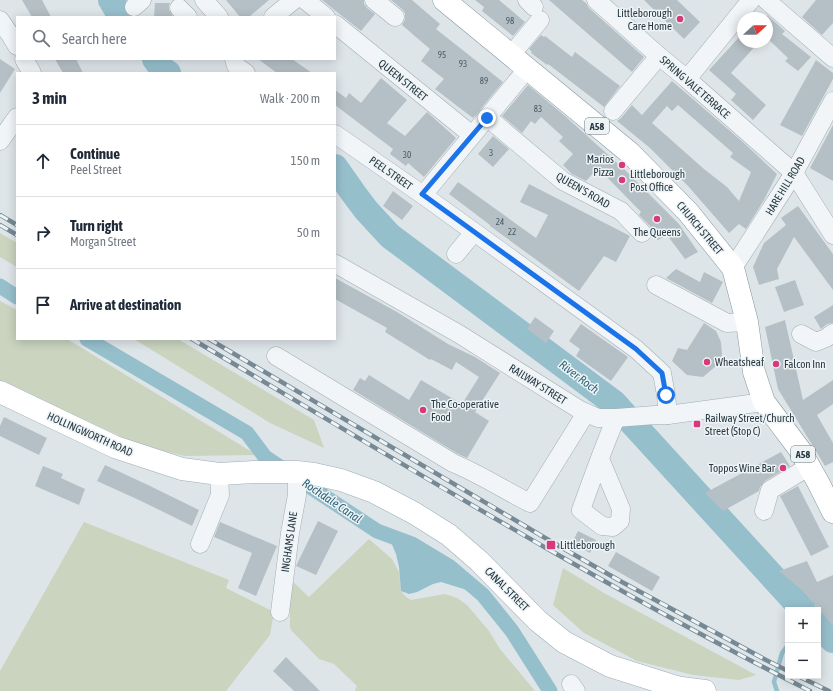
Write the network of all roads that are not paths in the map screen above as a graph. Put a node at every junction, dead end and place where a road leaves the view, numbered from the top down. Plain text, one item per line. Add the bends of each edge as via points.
1 (204, 0) edge
2 (294, 0) edge
3 (305, 0) edge
4 (374, 0) edge
5 (444, 0) edge
6 (596, 0) edge
7 (751, 0) edge
8 (766, 0) edge
9 (534, 9) edge
10 (218, 16) edge
11 (274, 16) edge
12 (325, 16) edge
13 (395, 17) dead end
14 (0, 20) edge
15 (336, 25) edge
16 (16, 44) edge
17 (660, 56) junction
18 (833, 58) edge
19 (25, 60) edge
20 (519, 62) junction
21 (31, 72) edge
22 (687, 78) junction
23 (833, 102) edge
24 (613, 111) dead end
25 (487, 118) junction
26 (16, 119) edge
27 (336, 135) edge
28 (472, 135) junction
29 (0, 141) edge
30 (794, 173) junction
31 (422, 194) junction
32 (474, 232) junction
33 (642, 233) dead end
34 (833, 235) edge
35 (456, 254) dead end
36 (336, 264) edge
37 (733, 268) junction
38 (656, 285) dead end
39 (746, 322) junction
40 (833, 333) edge
41 (801, 334) dead end
42 (276, 356) dead end
43 (0, 392) edge
44 (764, 402) junction
45 (592, 415) junction
46 (661, 415) junction
47 (616, 418) junction
48 (600, 459) dead end
49 (810, 466) junction
50 (254, 472) joint
51 (306, 473) junction
52 (218, 474) junction
53 (764, 511) dead end
54 (833, 512) edge
55 (200, 544) dead end
56 (280, 612) dead end
57 (669, 688) edge
58 (705, 691) edge

1 - 10 street
2 - 11 street
3 - 12 street
4 - 13 street
5 - 20 main road, CHURCH STREET / A58
6 - 17 street, SPRING VALE TERRACE
7 - 22 street
8 - 18 street
9 - 20 street
14 - 16 street
15 - 28 street, QUEEN STREET
17 - 22 street, SPRING VALE TERRACE
17 - 24 street
19 - 21 street
20 - 25 street
20 - 37 main road, CHURCH STREET / A58 via 630,153 688,212
22 - 30 street, SPRING VALE TERRACE
23 - 30 street, HARE HILL ROAD
25 - 28 street
25 - 33 street, QUEEN'S ROAD via 563,181 621,211
26 - 29 street
27 - 31 street, PEEL STREET
28 - 31 street
30 - 34 street, SPRING VALE TERRACE
30 - 37 street, HARE HILL ROAD
31 - 32 street, PEEL STREET
32 - 35 street
32 - 46 street, PEEL STREET via 636,349 662,373 666,395
36 - 45 street, RAILWAY STREET via 459,334
37 - 39 main road, CHURCH STREET / A58
38 - 39 street via 727,323
39 - 44 main road, CHURCH STREET / A58 via 754,372
40 - 41 street via 816,342
42 - 45 street via 453,463 471,470 530,503
43 - 52 main road, HOLLINGWORTH ROAD via 114,447 182,469
44 - 46 street
44 - 49 main road, CHURCH STREET / A58
45 - 47 street
46 - 47 street
47 - 48 street
49 - 53 street via 770,490
49 - 54 main road, CHURCH STREET / A58
50 - 51 main road, CANAL STREET
50 - 52 main road, HOLLINGWORTH ROAD
51 - 56 street, INGHAMS LANE via 296,495
51 - 57 main road, CANAL STREET via 341,480 374,492 414,513 449,535 479,561 538,621 564,642 610,666
52 - 55 street via 220,495
57 - 58 main road, CANAL STREET

